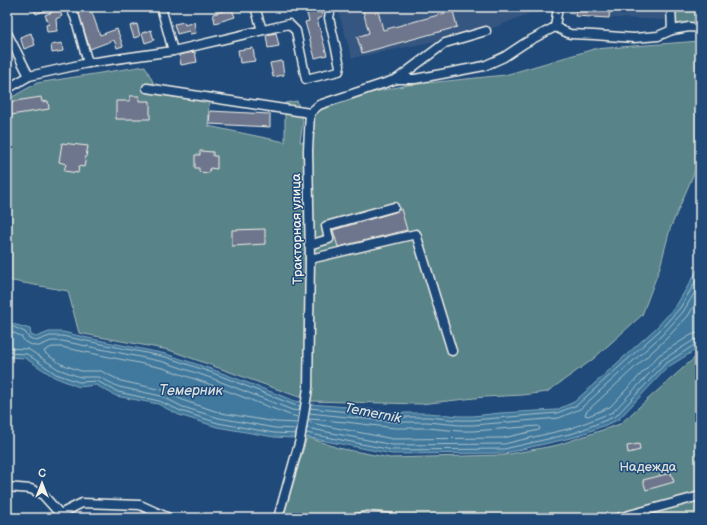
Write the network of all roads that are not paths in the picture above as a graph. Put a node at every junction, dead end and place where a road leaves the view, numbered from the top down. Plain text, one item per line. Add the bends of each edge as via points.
1 (70, 7) edge
2 (161, 7) edge
3 (255, 7) edge
4 (331, 7) edge
5 (558, 7) edge
6 (671, 7) edge
7 (555, 27) junction
8 (700, 28) edge
9 (262, 30) junction
10 (672, 30) junction
11 (486, 31) dead end
12 (7, 33) edge
13 (173, 51) junction
14 (88, 63) junction
15 (29, 76) junction
16 (397, 79) junction
17 (147, 88) dead end
18 (7, 89) edge
19 (310, 113) junction
20 (394, 206) dead end
21 (309, 245) junction
22 (310, 259) junction
23 (452, 351) dead end
24 (7, 487) edge
25 (700, 496) edge
26 (58, 516) edge
27 (169, 518) edge
28 (278, 518) edge
29 (357, 518) edge
30 (392, 518) edge
31 (618, 518) edge

1 - 14 street
2 - 13 street
3 - 9 street
4 - 9 street via 329,18 339,71 306,79 293,27 289,24
5 - 7 street
6 - 10 street
7 - 10 street via 570,34 634,38 658,36
7 - 16 street via 484,66 415,79
8 - 10 street
9 - 13 street
11 - 16 street via 445,43
12 - 15 street
13 - 14 street
14 - 15 street
15 - 18 street
16 - 19 street via 319,105
17 - 19 street
19 - 21 street, Тракторная улица
20 - 21 street via 326,226 329,239
21 - 22 street, Тракторная улица
22 - 23 street via 416,234
22 - 28 street, Тракторная улица via 309,367 306,401 300,439
24 - 26 street via 31,489 43,495
25 - 31 street
26 - 27 street via 82,503 140,505
29 - 30 street

